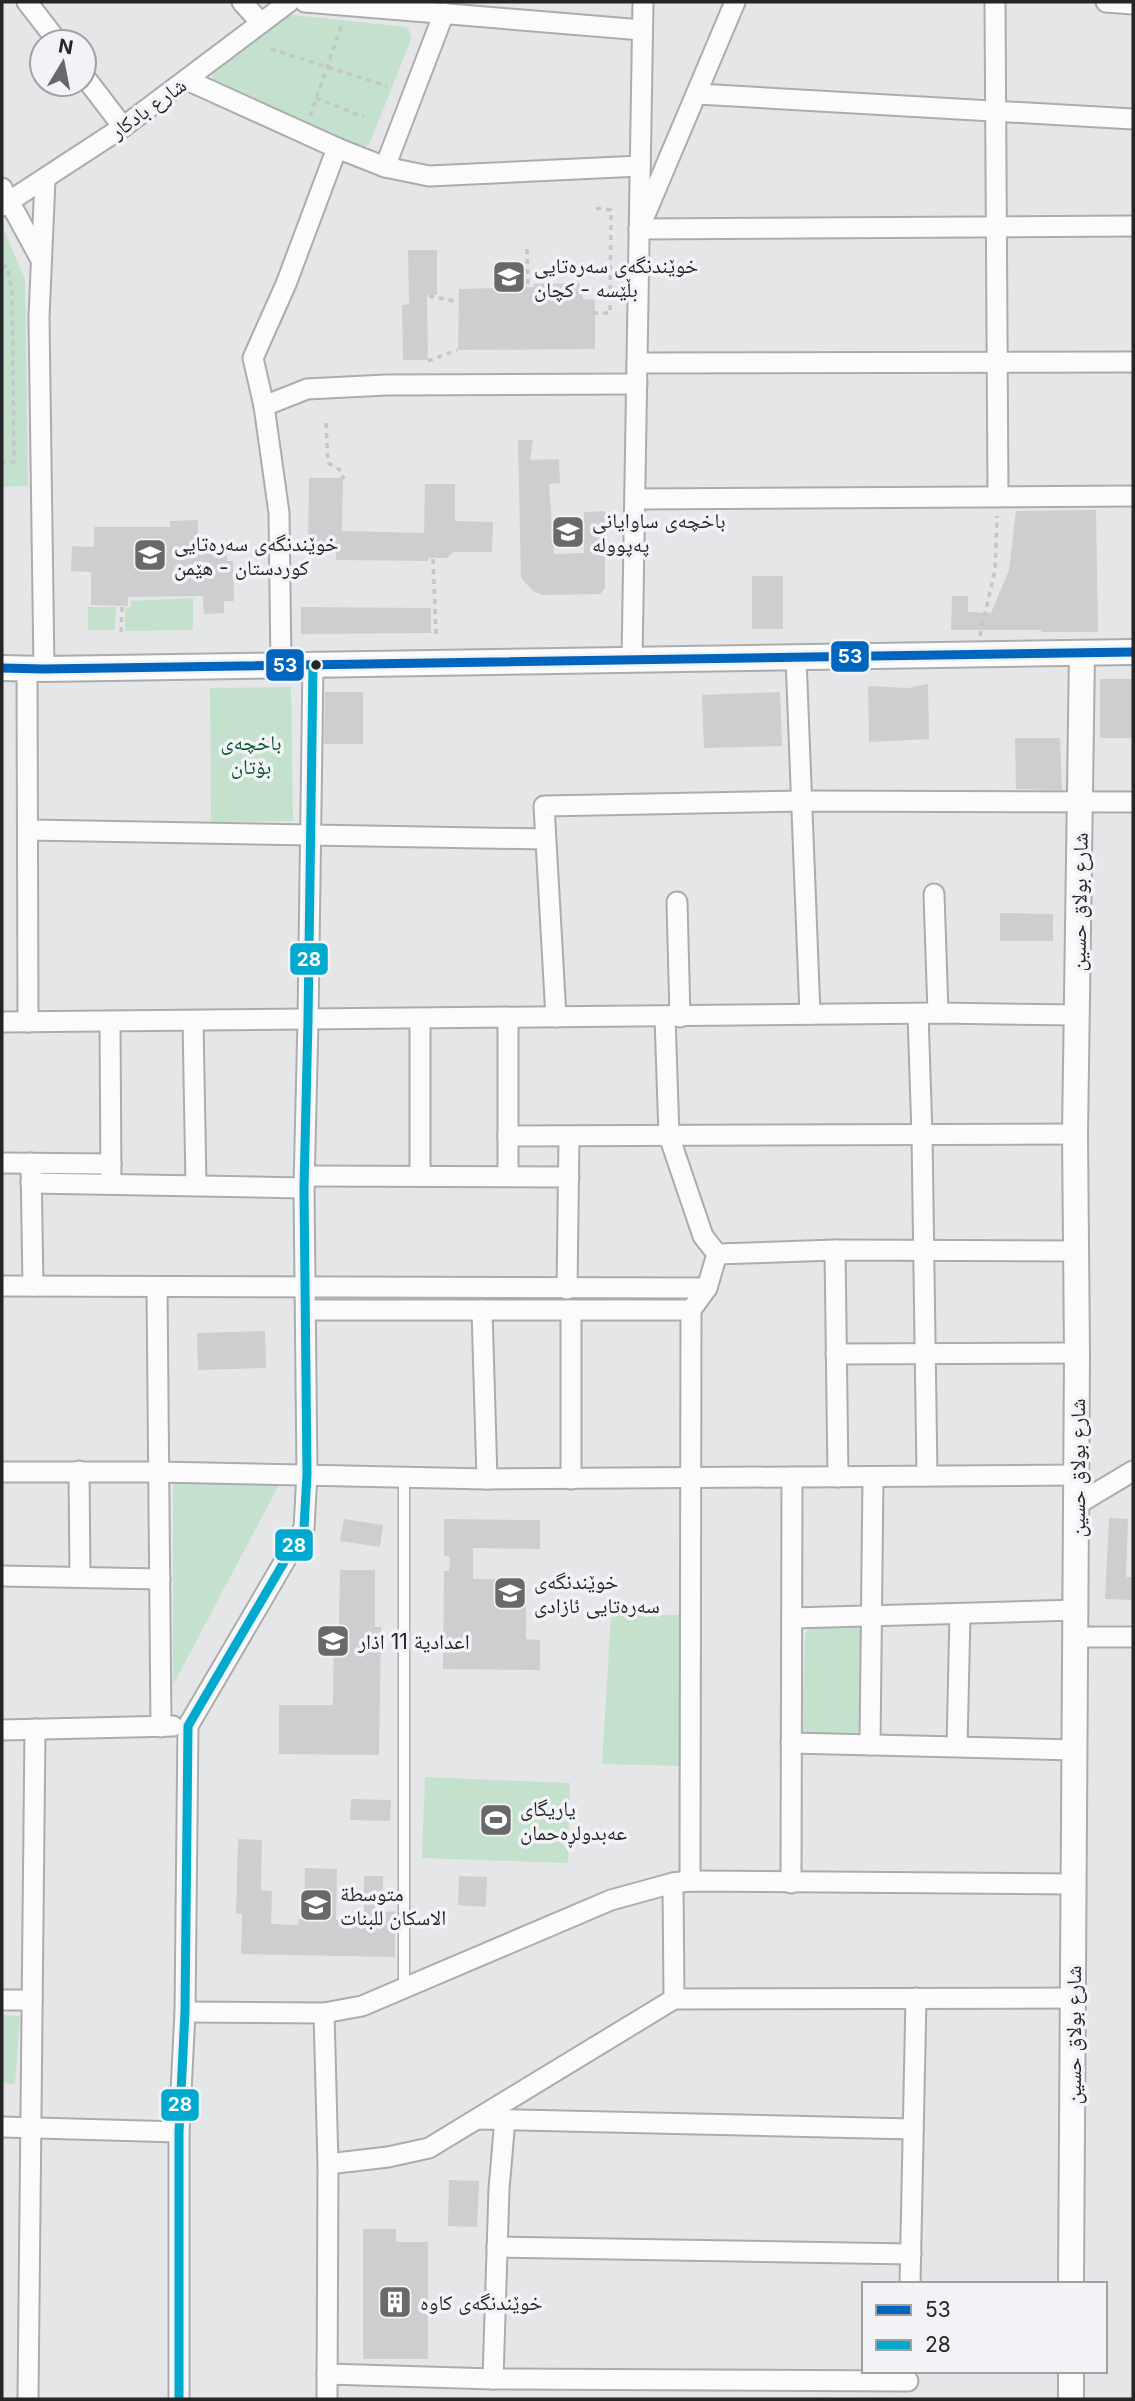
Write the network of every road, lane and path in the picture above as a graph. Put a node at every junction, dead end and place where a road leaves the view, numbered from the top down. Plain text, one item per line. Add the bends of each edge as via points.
1 (27, 2) edge
2 (242, 2) edge
3 (289, 2) edge
4 (305, 2) edge
5 (643, 2) edge
6 (736, 2) edge
7 (995, 2) edge
8 (1106, 2) edge
9 (1133, 4) edge
10 (444, 13) junction
11 (343, 22) dead end
12 (261, 23) junction
13 (47, 28) edge
14 (642, 30) junction
15 (271, 50) dead end
16 (327, 67) junction
17 (187, 80) junction
18 (387, 86) dead end
19 (98, 94) edge
20 (697, 94) junction
21 (316, 98) junction
22 (996, 111) junction
23 (364, 117) dead end
24 (1133, 119) edge
25 (123, 127) junction
26 (304, 133) junction
27 (337, 148) junction
28 (640, 166) junction
29 (385, 167) junction
30 (45, 180) junction
31 (5, 198) edge
32 (594, 208) dead end
33 (1133, 226) edge
34 (996, 227) junction
35 (639, 229) junction
36 (527, 249) dead end
37 (41, 261) junction
38 (2, 267) edge
39 (527, 285) dead end
40 (429, 296) dead end
41 (458, 302) dead end
42 (593, 313) dead end
43 (457, 350) dead end
44 (428, 361) dead end
45 (1133, 362) edge
46 (637, 363) junction
47 (997, 363) junction
48 (636, 384) junction
49 (264, 406) junction
50 (326, 423) dead end
51 (2, 462) edge
52 (344, 479) dead end
53 (998, 495) junction
54 (1133, 496) edge
55 (635, 499) junction
56 (433, 559) dead end
57 (121, 607) dead end
58 (121, 632) dead end
59 (436, 634) dead end
60 (1133, 652) edge
61 (1082, 653) junction
62 (976, 655) junction
63 (796, 658) junction
64 (632, 660) junction
65 (313, 665) junction
66 (281, 666) junction
67 (2, 668) edge
68 (36, 669) junction
69 (802, 801) junction
70 (1081, 802) junction
71 (1133, 802) edge
72 (29, 830) junction
73 (310, 836) junction
74 (544, 839) junction
75 (934, 894) dead end
76 (677, 902) dead end
77 (938, 1013) junction
78 (810, 1014) junction
79 (918, 1014) junction
80 (1076, 1015) junction
81 (556, 1017) junction
82 (673, 1017) junction
83 (508, 1018) junction
84 (308, 1020) junction
85 (420, 1020) junction
86 (193, 1021) junction
87 (2, 1022) edge
88 (28, 1022) junction
89 (110, 1022) junction
90 (1075, 1134) junction
91 (922, 1135) junction
92 (508, 1136) junction
93 (669, 1136) junction
94 (569, 1137) junction
95 (2, 1163) edge
96 (31, 1163) junction
97 (111, 1164) junction
98 (508, 1175) junction
99 (420, 1176) junction
100 (569, 1177) junction
101 (304, 1182) junction
102 (31, 1183) junction
103 (111, 1184) junction
104 (195, 1185) junction
105 (835, 1250) junction
106 (923, 1251) junction
107 (1074, 1251) junction
108 (717, 1254) junction
109 (2, 1286) edge
110 (33, 1286) junction
111 (157, 1287) junction
112 (306, 1287) junction
113 (707, 1288) junction
114 (566, 1289) junction
115 (306, 1310) junction
116 (482, 1310) junction
117 (571, 1310) junction
118 (691, 1310) junction
119 (1077, 1353) junction
120 (836, 1354) junction
121 (925, 1355) junction
122 (79, 1471) junction
123 (1133, 1471) edge
124 (2, 1472) edge
125 (158, 1472) junction
126 (307, 1474) junction
127 (1077, 1475) junction
128 (873, 1476) junction
129 (927, 1476) junction
130 (792, 1477) junction
131 (838, 1477) junction
132 (404, 1478) junction
133 (692, 1478) junction
134 (487, 1479) junction
135 (571, 1479) junction
136 (1076, 1505) junction
137 (2, 1576) edge
138 (80, 1577) junction
139 (160, 1578) junction
140 (1076, 1610) junction
141 (960, 1614) junction
142 (873, 1616) junction
143 (792, 1618) junction
144 (1076, 1637) junction
145 (1133, 1637) edge
146 (188, 1726) junction
147 (161, 1727) junction
148 (35, 1729) junction
149 (2, 1730) edge
150 (791, 1743) junction
151 (870, 1745) junction
152 (957, 1746) junction
153 (1075, 1750) junction
154 (682, 1882) junction
155 (791, 1883) junction
156 (1073, 1884) junction
157 (404, 1987) junction
158 (916, 1998) junction
159 (1073, 1998) junction
160 (674, 1999) junction
161 (2, 2000) edge
162 (32, 2000) junction
163 (185, 2012) junction
164 (324, 2013) junction
165 (476, 2119) junction
166 (505, 2119) junction
167 (2, 2127) edge
168 (30, 2127) junction
169 (913, 2129) junction
170 (178, 2132) junction
171 (328, 2164) junction
172 (497, 2247) junction
173 (911, 2254) junction
174 (910, 2282) edge
175 (1072, 2282) edge
176 (1071, 2373) edge
177 (327, 2375) junction
178 (494, 2379) junction
179 (908, 2384) edge
180 (28, 2399) edge
181 (179, 2399) edge
182 (327, 2399) edge
183 (1071, 2399) edge

1 - 13 street
2 - 12 street
3 - 12 street, شارع بادكار
4 - 10 street
5 - 14 street
6 - 20 street
7 - 22 street
8 - 9 street
10 - 14 street
10 - 29 street
11 - 16 path
12 - 17 street, شارع بادكار
14 - 28 street
15 - 16 path
16 - 18 path
16 - 21 path
17 - 25 street, شارع بادكار
17 - 26 street
19 - 25 street
20 - 22 street
20 - 35 street
21 - 23 path
21 - 26 path
22 - 24 street
22 - 34 street
25 - 30 street, شارع بادكار
26 - 27 street
27 - 29 street
27 - 49 street via 253,358
28 - 29 street via 429,176
28 - 35 street
30 - 31 street, شارع بادكار
30 - 37 street
31 - 37 street
32 - 42 path via 611,210 611,222 610,313
33 - 34 street
34 - 35 street
34 - 47 street
35 - 46 street
36 - 39 path
37 - 68 street
38 - 51 path via 9,270 12,290 14,461
40 - 41 path
43 - 44 path
45 - 47 street
46 - 47 street
46 - 48 street
47 - 53 street
48 - 49 street via 307,389
48 - 55 street
49 - 66 street via 279,513
50 - 52 path via 328,463 339,469
53 - 54 street
53 - 55 street
53 - 62 path via 995,570
55 - 64 street
56 - 59 path
57 - 58 path
60 - 61 street
61 - 62 street
61 - 70 street, شارع بولاق حسين
62 - 63 street
63 - 64 street
63 - 69 street
64 - 65 street
65 - 66 street
65 - 73 street
66 - 68 street
67 - 68 street
68 - 72 street
69 - 70 street
69 - 74 street via 544,806
69 - 78 street
70 - 71 street
70 - 80 street, شارع بولاق حسين
72 - 73 street
72 - 88 street
73 - 74 street
73 - 84 street
74 - 81 street
75 - 77 street
76 - 82 street
77 - 79 street
77 - 80 street
78 - 79 street
78 - 82 street
79 - 91 street
80 - 90 street, شارع بولاق حسين
81 - 82 street
81 - 83 street
82 - 93 street
83 - 85 street
83 - 92 street
84 - 85 street
84 - 86 street
84 - 101 street
85 - 99 street
86 - 89 street
86 - 104 street
87 - 88 street
88 - 89 street
89 - 97 street
90 - 91 street
90 - 107 street, شارع بولاق حسين
91 - 93 street
91 - 106 street
92 - 94 street
92 - 98 street
93 - 94 street
93 - 108 street via 702,1236
94 - 100 street
95 - 96 street
96 - 97 street
96 - 102 street
97 - 103 street
98 - 99 street
98 - 100 street
99 - 101 street
100 - 114 street
101 - 104 street
101 - 112 street
102 - 103 street
102 - 110 street
103 - 104 street
105 - 106 street
105 - 108 street
105 - 120 street
106 - 107 street
106 - 121 street
107 - 119 street, شارع بولاق حسين
108 - 113 street
109 - 110 street
110 - 111 street
111 - 112 street
111 - 125 street
112 - 114 street
112 - 115 street
113 - 114 street
113 - 118 street
115 - 116 street
115 - 126 street
116 - 117 street
116 - 134 street
117 - 118 street
117 - 135 street
118 - 133 street
119 - 121 street
119 - 127 street, شارع بولاق حسين
120 - 121 street
120 - 131 street
121 - 129 street
122 - 124 street
122 - 125 street
122 - 138 street
123 - 136 street
125 - 126 street
125 - 139 street
126 - 132 street
126 - 146 street via 304,1528
127 - 129 street
127 - 136 street, شارع بولاق حسين
128 - 129 street
128 - 131 street
128 - 142 street
130 - 131 street
130 - 133 street
130 - 143 street
132 - 134 street
132 - 157 lane
133 - 135 street
133 - 154 street
134 - 135 street
136 - 140 street, شارع بولاق حسين
137 - 138 street
138 - 139 street
139 - 147 street
140 - 141 street
140 - 144 street, شارع بولاق حسين
141 - 142 street
141 - 152 street
142 - 143 street
142 - 151 street
143 - 150 street
144 - 145 street
144 - 153 street, شارع بولاق حسين
146 - 147 street
146 - 163 street
147 - 148 street
148 - 149 street
148 - 162 street
150 - 151 street
150 - 155 street
151 - 152 street
152 - 153 street
153 - 156 street, شارع بولاق حسين
154 - 155 street
154 - 157 street via 611,1900
154 - 160 street
155 - 156 street
156 - 159 street, شارع بولاق حسين
157 - 164 street via 362,2006
158 - 159 street
158 - 160 street
158 - 169 street
159 - 175 street, شارع بولاق حسين
160 - 165 street
161 - 162 street
162 - 168 street
163 - 164 street
163 - 170 street
164 - 171 street
165 - 166 street
165 - 171 street via 429,2148
166 - 169 street
166 - 172 street
167 - 168 street
168 - 170 street
168 - 180 street
169 - 173 street
170 - 181 street
171 - 177 street
172 - 173 street
172 - 178 street
173 - 174 street
176 - 183 street
177 - 178 street
177 - 182 street
178 - 179 street

